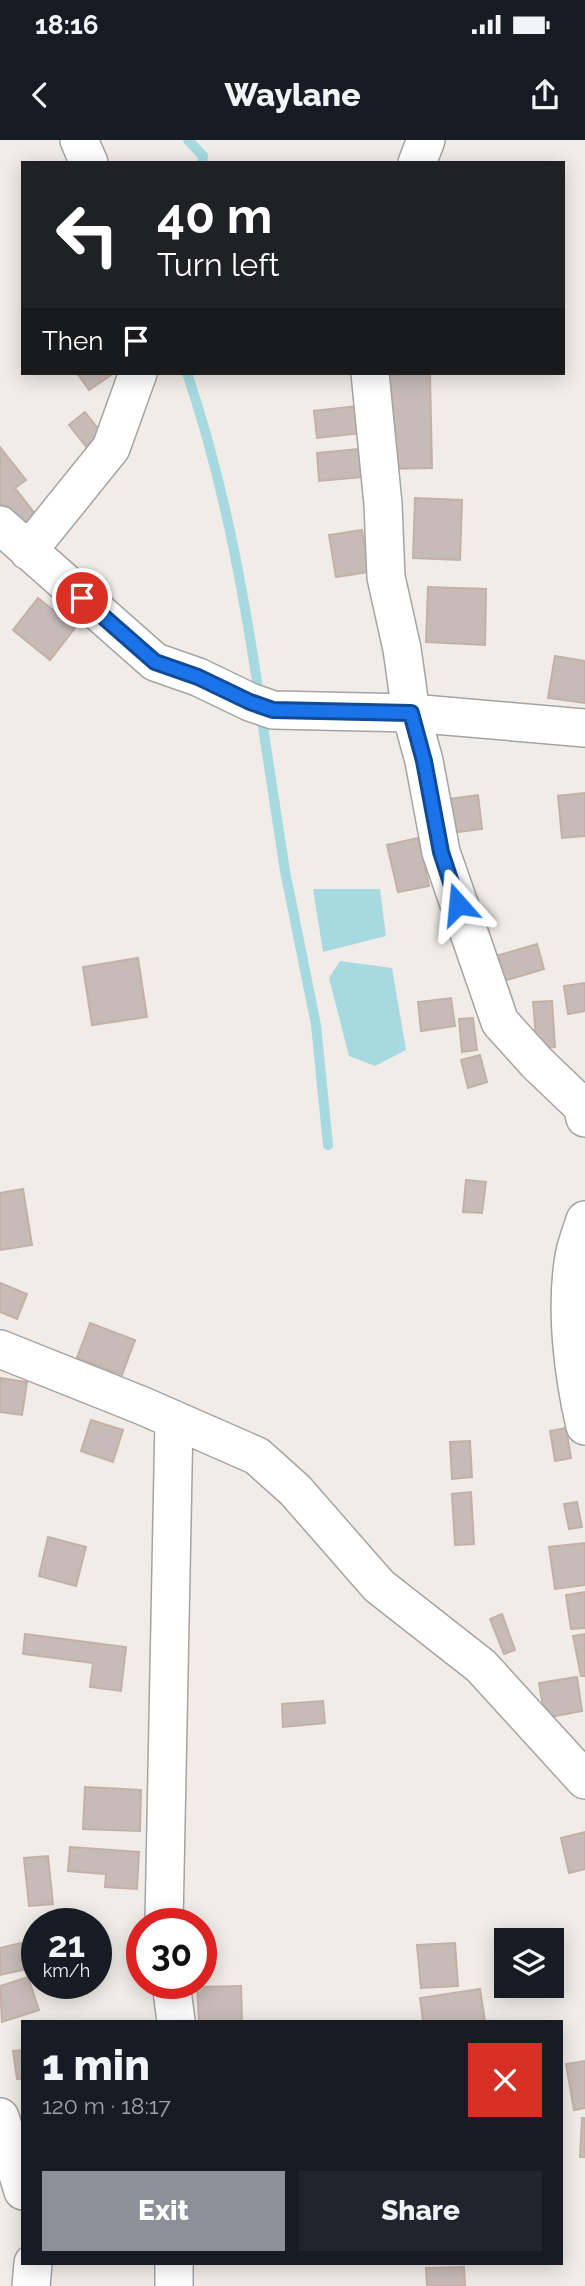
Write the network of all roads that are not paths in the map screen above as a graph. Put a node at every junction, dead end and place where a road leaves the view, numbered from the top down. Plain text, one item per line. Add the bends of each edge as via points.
1 (79, 140) edge
2 (426, 140) edge
3 (88, 161) edge
4 (418, 161) edge
5 (137, 375) edge
6 (370, 375) edge
7 (0, 525) edge
8 (28, 551) junction
9 (411, 713) junction
10 (585, 728) edge
11 (585, 1118) edge
12 (585, 1220) edge
13 (0, 1349) edge
14 (174, 1420) junction
15 (585, 1426) edge
16 (585, 1780) edge
17 (164, 1908) edge
18 (173, 1999) edge
19 (176, 2020) edge
20 (0, 2117) edge
21 (21, 2185) edge
22 (33, 2265) edge
23 (174, 2265) edge
24 (31, 2286) edge
25 (174, 2286) edge

1 - 3 street
2 - 4 street
5 - 8 street via 111,449
6 - 9 street via 386,577
7 - 8 street
8 - 9 street via 155,662 261,706
9 - 10 street
9 - 11 street via 441,852 500,1022 582,1106
12 - 15 street via 574,1257 571,1317
13 - 14 street
14 - 16 street via 267,1464 379,1586 481,1666
14 - 17 street
18 - 19 street
20 - 21 street
22 - 24 street
23 - 25 street

